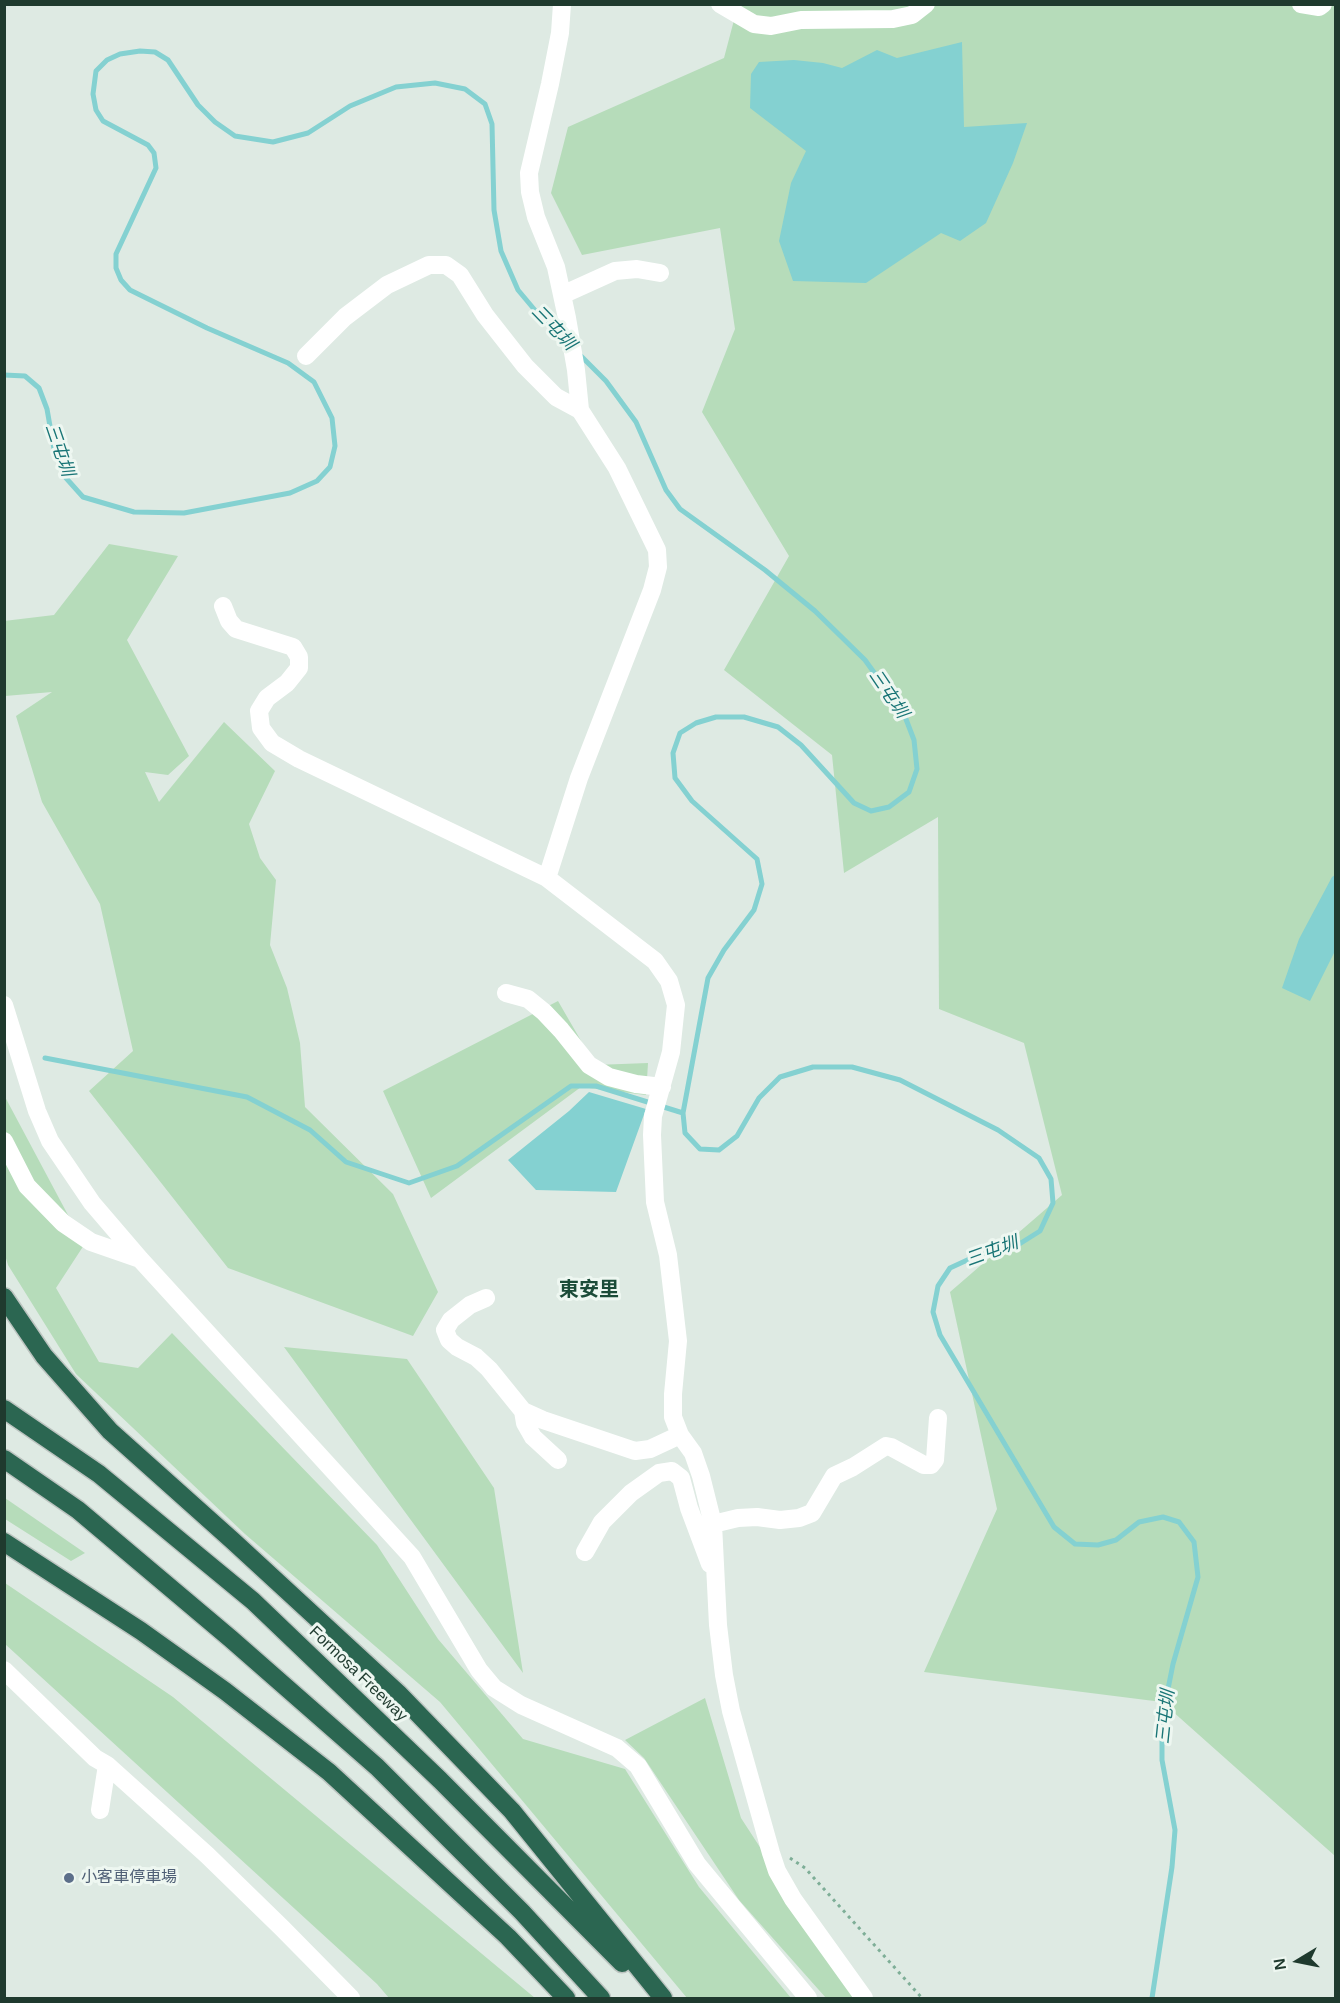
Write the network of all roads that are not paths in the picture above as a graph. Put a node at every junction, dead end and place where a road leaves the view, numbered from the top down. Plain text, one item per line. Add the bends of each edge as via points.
1 (562, 4) edge
2 (720, 4) edge
3 (926, 4) edge
4 (1301, 4) edge
5 (1323, 4) edge
6 (660, 273) dead end
7 (562, 296) junction
8 (306, 356) dead end
9 (580, 410) junction
10 (223, 606) dead end
11 (548, 878) junction
12 (506, 993) dead end
13 (4, 1005) edge
14 (662, 1087) junction
15 (4, 1141) edge
16 (140, 1259) junction
17 (4, 1297) edge
18 (486, 1298) dead end
19 (4, 1409) edge
20 (523, 1411) junction
21 (938, 1418) dead end
22 (680, 1435) junction
23 (4, 1459) edge
24 (558, 1460) dead end
25 (712, 1524) junction
26 (4, 1542) edge
27 (585, 1552) dead end
28 (717, 1580) junction
29 (4, 1670) edge
30 (107, 1766) junction
31 (100, 1810) dead end
32 (351, 1998) edge
33 (567, 1998) edge
34 (601, 1998) edge
35 (657, 1998) edge
36 (663, 1998) edge
37 (808, 1998) edge
38 (864, 1998) edge

1 - 7 street via 560,33 529,173 536,217 556,267
2 - 3 street via 754,24 771,26 801,20 893,19 912,15
4 - 5 street
6 - 7 street via 615,271
7 - 9 street
8 - 9 street via 345,317 387,285 429,265 446,265 460,275 525,366 556,397
9 - 11 street via 617,468 657,550 658,567 579,778
10 - 11 street via 236,629 293,647 299,657 299,668 259,711 261,728 272,743
11 - 14 street via 655,961 669,981 676,1005
12 - 14 street via 528,999 544,1012 589,1065 609,1077
13 - 16 street via 36,1111 50,1141 92,1203
14 - 22 street via 653,1116 655,1202 674,1298 678,1341 672,1417
15 - 16 street via 27,1186 63,1223 91,1242
16 - 37 street via 412,1557 479,1670 494,1688 521,1705 617,1748 638,1766 697,1864
17 - 36 highway via 44,1356 110,1431 398,1693 512,1811
18 - 20 street via 451,1320 446,1330 449,1340 476,1357
19 - 35 highway, Formosa Freeway via 99,1474 253,1601 440,1780
20 - 22 street via 635,1451 650,1449
20 - 24 street via 533,1437
21 - 25 street via 935,1460 931,1465 886,1446 834,1476 812,1513 790,1519 738,1518
22 - 25 street via 693,1453
23 - 34 highway via 78,1510 376,1767 522,1912
25 - 28 street
26 - 33 highway via 141,1631 329,1772 508,1936
27 - 28 street via 602,1522 631,1493 658,1473 672,1471 681,1478
28 - 38 street via 717,1626 731,1711 777,1871
29 - 30 street
30 - 31 street
30 - 32 street via 207,1855

